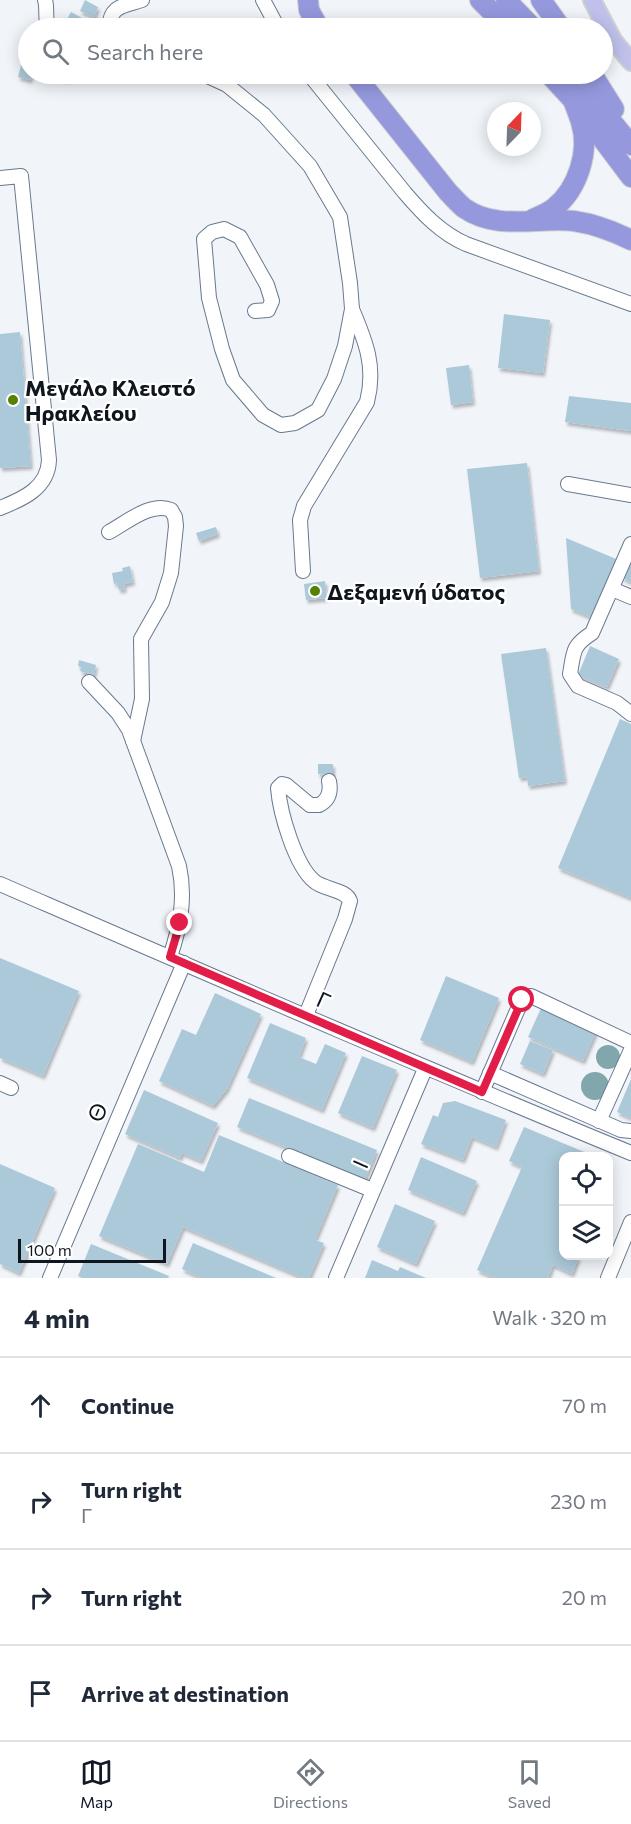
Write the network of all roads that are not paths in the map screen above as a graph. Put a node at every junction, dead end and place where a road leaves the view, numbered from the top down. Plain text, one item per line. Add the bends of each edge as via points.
1 (45, 0) edge
2 (142, 0) edge
3 (263, 0) edge
4 (308, 0) edge
5 (480, 0) edge
6 (506, 0) edge
7 (542, 0) edge
8 (592, 0) edge
9 (46, 18) edge
10 (111, 18) edge
11 (273, 18) edge
12 (313, 18) edge
13 (498, 18) edge
14 (523, 18) edge
15 (554, 18) edge
16 (602, 18) edge
17 (613, 39) edge
18 (631, 62) edge
19 (225, 84) edge
20 (317, 84) edge
21 (362, 84) edge
22 (558, 84) edge
23 (580, 84) edge
24 (598, 84) edge
25 (573, 100) junction
26 (631, 137) edge
27 (631, 145) edge
28 (631, 177) edge
29 (0, 178) edge
30 (531, 220) junction
31 (631, 240) edge
32 (631, 304) edge
33 (352, 309) junction
34 (255, 311) dead end
35 (568, 484) dead end
36 (631, 495) edge
37 (0, 508) edge
38 (109, 532) dead end
39 (631, 544) edge
40 (303, 571) dead end
41 (612, 589) junction
42 (631, 597) edge
43 (89, 682) dead end
44 (631, 714) edge
45 (133, 741) junction
46 (329, 781) dead end
47 (0, 884) edge
48 (170, 957) junction
49 (183, 963) junction
50 (306, 1015) junction
51 (631, 1043) edge
52 (631, 1050) edge
53 (425, 1069) junction
54 (490, 1073) junction
55 (482, 1092) junction
56 (599, 1121) junction
57 (631, 1131) edge
58 (631, 1153) edge
59 (289, 1156) dead end
60 (372, 1190) junction
61 (631, 1222) edge
62 (50, 1278) edge
63 (336, 1278) edge
64 (608, 1278) edge

1 - 9 street
2 - 10 street via 116,9
3 - 11 street
4 - 12 highway
5 - 13 highway
6 - 14 highway
7 - 15 highway
8 - 16 main road
17 - 18 main road
19 - 33 street via 264,115 310,166 340,217
20 - 32 street via 405,193 449,235
21 - 30 highway via 464,208 484,218
22 - 25 highway
23 - 27 highway
24 - 26 highway
25 - 28 highway
25 - 30 highway via 584,135 578,175 568,194 554,208
29 - 37 street via 21,176 49,460 46,475 33,491
30 - 31 highway via 574,221 607,228
33 - 34 street via 342,357 318,410 295,423 281,425 263,415 233,380 209,298 204,239 212,232 224,229 240,237 267,285 272,301 268,310
33 - 40 street via 366,341 370,388 367,402 304,506 300,520
35 - 36 street
38 - 45 street via 157,507 171,510 176,521 167,587 141,639 142,699
39 - 41 street
41 - 42 street
41 - 44 street via 592,633 579,641 574,651 570,674 578,686 617,703
43 - 45 street via 118,713
45 - 48 street via 181,879 182,914
46 - 50 street via 327,797 319,806 310,804 286,785 278,788 289,833 307,873 350,901
47 - 48 street, Γ
48 - 49 street, Γ
49 - 50 street, Γ
49 - 62 street, Θ
50 - 53 street, Γ
51 - 54 street via 526,996
52 - 56 street
53 - 55 street, Γ
53 - 60 street, Ι
54 - 55 street
54 - 56 street
55 - 58 street, Γ
56 - 57 street
59 - 60 street
60 - 63 street, Ι
61 - 64 street

